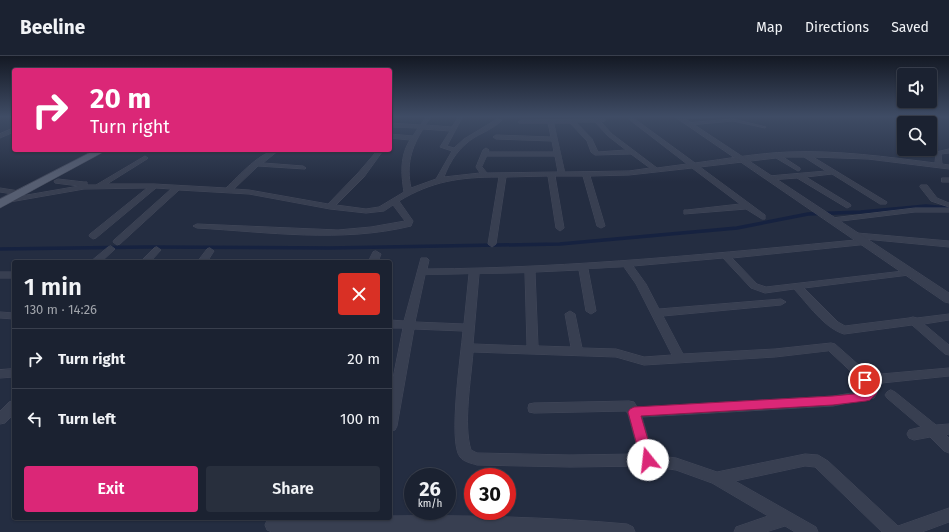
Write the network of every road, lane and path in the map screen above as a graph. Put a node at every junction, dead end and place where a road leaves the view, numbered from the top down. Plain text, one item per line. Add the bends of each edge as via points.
1 (414, 138) edge
2 (448, 138) edge
3 (471, 138) edge
4 (539, 138) edge
5 (588, 138) edge
6 (619, 138) edge
7 (658, 138) edge
8 (710, 138) edge
9 (554, 139) joint
10 (455, 150) junction
11 (949, 151) edge
12 (98, 152) edge
13 (273, 152) edge
14 (379, 152) edge
15 (633, 152) junction
16 (557, 154) junction
17 (804, 154) junction
18 (776, 155) junction
19 (145, 158) dead end
20 (741, 159) junction
21 (256, 164) junction
22 (695, 165) junction
23 (939, 165) junction
24 (949, 167) edge
25 (303, 168) dead end
26 (655, 170) junction
27 (798, 172) junction
28 (834, 172) junction
29 (484, 174) junction
30 (503, 174) junction
31 (551, 174) junction
32 (562, 174) junction
33 (586, 174) junction
34 (769, 178) junction
35 (439, 180) junction
36 (58, 181) dead end
37 (103, 184) junction
38 (154, 186) junction
39 (178, 187) junction
40 (924, 187) dead end
41 (0, 190) edge
42 (229, 190) junction
43 (408, 192) junction
44 (19, 193) junction
45 (394, 200) junction
46 (2, 202) edge
47 (883, 202) dead end
48 (949, 205) edge
49 (749, 206) junction
50 (847, 206) dead end
51 (330, 208) junction
52 (949, 210) edge
53 (687, 212) dead end
54 (826, 215) junction
55 (762, 217) dead end
56 (197, 226) dead end
57 (601, 226) dead end
58 (560, 228) dead end
59 (93, 236) dead end
60 (861, 239) junction
61 (117, 242) dead end
62 (492, 244) dead end
63 (949, 244) edge
64 (111, 249) dead end
65 (157, 250) dead end
66 (210, 251) dead end
67 (725, 255) junction
68 (97, 260) edge
69 (147, 260) edge
70 (203, 260) edge
71 (424, 260) dead end
72 (627, 264) junction
73 (583, 267) junction
74 (530, 270) junction
75 (421, 272) junction
76 (474, 272) junction
77 (909, 272) junction
78 (12, 275) edge
79 (0, 276) edge
80 (796, 286) junction
81 (949, 299) edge
82 (781, 302) dead end
83 (591, 311) dead end
84 (657, 313) junction
85 (570, 314) dead end
86 (0, 315) edge
87 (12, 316) edge
88 (949, 316) edge
89 (913, 320) junction
90 (392, 324) edge
91 (409, 324) junction
92 (469, 328) junction
93 (467, 348) junction
94 (532, 351) junction
95 (949, 351) edge
96 (577, 352) junction
97 (680, 359) junction
98 (949, 372) edge
99 (12, 373) edge
100 (0, 374) edge
101 (868, 380) junction
102 (891, 395) dead end
103 (12, 408) edge
104 (534, 408) dead end
105 (634, 412) junction
106 (392, 415) edge
107 (0, 419) edge
108 (949, 429) edge
109 (932, 432) junction
110 (914, 434) dead end
111 (949, 447) edge
112 (648, 460) junction
113 (717, 478) junction
114 (949, 515) edge
115 (786, 518) junction
116 (273, 525) edge
117 (374, 525) edge
118 (627, 532) edge
119 (742, 532) edge
120 (810, 532) edge
121 (893, 532) edge
122 (901, 532) edge

1 - 43 street via 407,150 405,178
2 - 10 street via 443,147
3 - 10 street
4 - 9 street
5 - 15 street via 597,154
6 - 15 street
7 - 22 street
8 - 20 street
9 - 16 street
10 - 35 street
11 - 23 street via 938,153
12 - 44 main road
13 - 21 street
14 - 51 street
15 - 26 street
16 - 29 street via 485,152 480,167
16 - 32 street
17 - 18 street
17 - 23 street via 868,157
17 - 28 street
18 - 20 street
18 - 27 street
19 - 37 street
20 - 22 street
20 - 34 street
21 - 25 street
21 - 42 street
22 - 26 street
22 - 49 street
23 - 24 street
26 - 33 street via 621,174
27 - 28 street
27 - 34 street
27 - 50 street
28 - 47 street
29 - 30 street
29 - 35 street
30 - 31 street
30 - 62 street
31 - 32 street
31 - 58 street
32 - 33 street
33 - 57 street
34 - 54 street
35 - 43 street
36 - 37 street
37 - 38 street
37 - 46 street
38 - 39 street
38 - 59 street
39 - 42 street
39 - 61 street
40 - 48 street via 932,200
41 - 44 street
42 - 51 street via 280,197
43 - 45 street
44 - 46 main road
45 - 51 street via 381,209 371,211
45 - 56 street via 410,221 408,224 338,233
49 - 53 street
49 - 55 street
52 - 54 street
54 - 60 street
60 - 63 street
60 - 67 street
60 - 77 street
64 - 68 street
65 - 69 street
66 - 70 street
67 - 72 street
67 - 80 street via 757,289
71 - 75 street
72 - 73 street
72 - 84 street
73 - 74 street
73 - 83 street
74 - 76 street
74 - 94 street
75 - 76 street
75 - 91 street
76 - 92 street
77 - 80 street
77 - 81 street
78 - 79 street
80 - 89 street via 834,325 844,330
82 - 84 street
84 - 97 street
85 - 96 street
86 - 87 street
88 - 89 street
89 - 95 street
90 - 91 street
91 - 92 street
91 - 106 street
92 - 93 street
93 - 94 street
93 - 112 street via 462,443 465,453 470,457 562,461
94 - 96 street
96 - 97 street via 616,353 644,361
97 - 101 street via 831,347
98 - 101 street
99 - 100 street
101 - 105 street via 865,382 871,393 866,397
102 - 109 street
103 - 107 street
104 - 105 street via 624,405 632,408
105 - 112 street
108 - 109 street
109 - 110 street
109 - 111 street
112 - 113 street via 676,464
113 - 115 street
113 - 121 street via 805,460 818,462
114 - 122 street
115 - 119 street
115 - 120 street
116 - 117 street
117 - 118 street via 506,524

